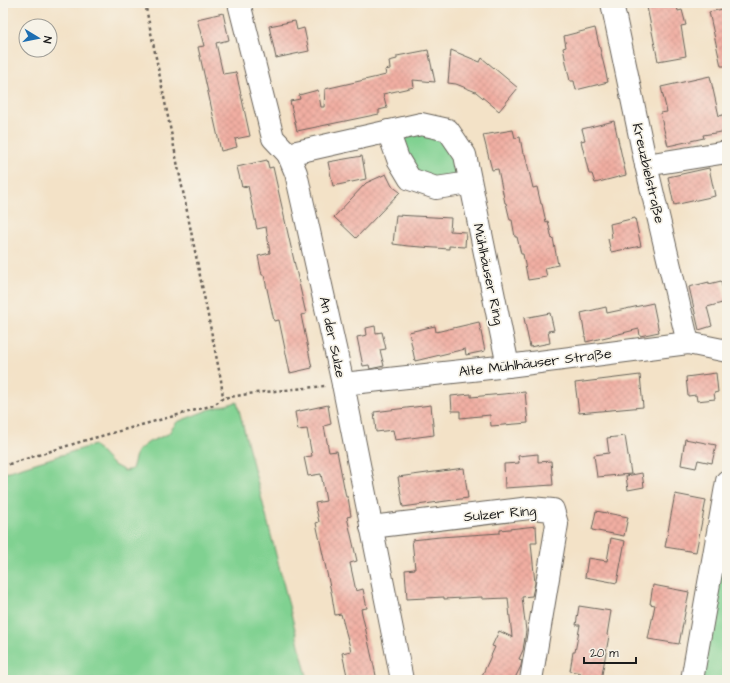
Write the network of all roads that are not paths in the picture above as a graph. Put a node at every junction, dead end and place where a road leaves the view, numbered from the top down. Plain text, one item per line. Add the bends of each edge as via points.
1 (239, 3) edge
2 (612, 3) edge
3 (388, 131) junction
4 (727, 152) edge
5 (288, 154) junction
6 (646, 165) junction
7 (470, 183) junction
8 (688, 343) junction
9 (727, 351) edge
10 (508, 366) junction
11 (343, 384) junction
12 (727, 481) edge
13 (371, 527) junction
14 (402, 680) edge
15 (531, 680) edge
16 (692, 680) edge

1 - 5 street, An der Sulze via 273,138
2 - 6 street, Kreuzbielstraße
3 - 5 street, Mühlhäuser Ring
3 - 7 street via 398,159 410,179 436,188
3 - 7 street, Mühlhäuser Ring via 421,124 448,130 465,154
4 - 6 street
5 - 11 street, An der Sulze via 296,173
6 - 8 street, Kreuzbielstraße
7 - 10 street, Mühlhäuser Ring
8 - 9 street, Alte Mühlhäuser Straße
8 - 10 street, Alte Mühlhäuser Straße
10 - 11 street, Alte Mühlhäuser Straße
11 - 13 street, An der Sulze
12 - 16 street
13 - 14 street, An der Sulze
13 - 15 street, Sulzer Ring via 530,508 553,510 558,524

